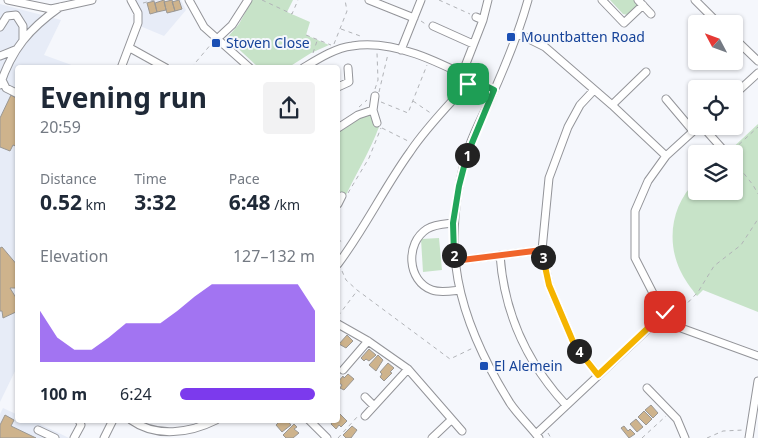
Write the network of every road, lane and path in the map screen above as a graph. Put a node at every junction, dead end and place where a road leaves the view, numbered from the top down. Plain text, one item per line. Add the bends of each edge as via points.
1 (8, 0) edge
2 (92, 0) edge
3 (131, 0) edge
4 (155, 0) edge
5 (189, 0) edge
6 (248, 0) edge
7 (262, 0) edge
8 (298, 0) edge
9 (345, 0) edge
10 (369, 0) edge
11 (421, 0) edge
12 (439, 0) edge
13 (488, 0) edge
14 (528, 0) edge
15 (602, 0) edge
16 (695, 0) edge
17 (143, 3) dead end
18 (640, 3) edge
19 (60, 8) junction
20 (651, 14) dead end
21 (710, 15) edge
22 (414, 18) junction
23 (479, 19) junction
24 (437, 25) joint
25 (0, 27) edge
26 (341, 29) junction
27 (519, 34) junction
28 (306, 35) dead end
29 (23, 39) junction
30 (217, 39) junction
31 (318, 40) junction
32 (369, 40) dead end
33 (334, 44) dead end
34 (473, 44) junction
35 (331, 46) dead end
36 (743, 47) edge
37 (130, 48) junction
38 (15, 50) junction
39 (401, 50) junction
40 (313, 53) dead end
41 (377, 53) dead end
42 (388, 54) dead end
43 (0, 56) edge
44 (758, 61) edge
45 (427, 64) dead end
46 (122, 65) edge
47 (161, 65) edge
48 (193, 65) edge
49 (247, 65) edge
50 (308, 65) edge
51 (348, 68) dead end
52 (646, 72) dead end
53 (758, 73) edge
54 (462, 74) junction
55 (472, 79) junction
56 (380, 80) junction
57 (1, 83) edge
58 (340, 86) edge
59 (743, 87) edge
60 (494, 90) junction
61 (594, 90) junction
62 (15, 92) edge
63 (377, 98) junction
64 (666, 99) dead end
65 (412, 101) junction
66 (612, 105) junction
67 (357, 108) dead end
68 (374, 110) junction
69 (437, 118) junction
70 (379, 125) junction
71 (688, 125) edge
72 (340, 127) edge
73 (758, 127) edge
74 (689, 135) edge
75 (710, 135) edge
76 (719, 145) edge
77 (738, 145) edge
78 (414, 146) junction
79 (666, 156) junction
80 (743, 172) edge
81 (758, 194) edge
82 (342, 196) joint
83 (340, 200) edge
84 (758, 218) edge
85 (453, 223) junction
86 (542, 250) junction
87 (500, 255) junction
88 (454, 261) junction
89 (340, 264) edge
90 (340, 268) edge
91 (357, 290) junction
92 (460, 290) junction
93 (665, 312) junction
94 (340, 313) edge
95 (672, 320) junction
96 (340, 325) edge
97 (368, 341) junction
98 (478, 345) junction
99 (758, 356) edge
100 (408, 369) junction
101 (343, 370) dead end
102 (598, 375) junction
103 (758, 381) edge
104 (647, 388) dead end
105 (365, 397) dead end
106 (566, 405) junction
107 (374, 406) junction
108 (670, 412) junction
109 (365, 416) joint
110 (451, 420) junction
111 (80, 423) edge
112 (112, 423) edge
113 (135, 423) edge
114 (189, 423) edge
115 (207, 423) edge
116 (312, 423) edge
117 (190, 429) junction
118 (38, 430) dead end
119 (462, 431) dead end
120 (749, 434) edge
121 (537, 436) edge
122 (54, 438) edge
123 (74, 438) edge
124 (104, 438) edge
125 (326, 438) edge
126 (338, 438) edge
127 (432, 438) edge
128 (642, 438) edge
129 (685, 438) edge
130 (709, 438) edge

1 - 19 street via 50,9
2 - 19 street
3 - 37 street via 138,13 138,23
4 - 17 path
5 - 30 street via 204,27
6 - 30 street via 232,25
7 - 8 path via 292,14
9 - 26 path via 347,11
10 - 22 street
11 - 22 street
12 - 23 path
13 - 23 street
14 - 27 street
15 - 18 street via 624,23
16 - 21 street
18 - 20 street
19 - 29 street
22 - 24 path via 432,27
22 - 39 street
23 - 34 street
24 - 34 street
25 - 29 street via 7,16 16,14 23,26
26 - 32 path
26 - 33 path
27 - 60 street
27 - 61 street via 545,46
28 - 31 path
29 - 38 street
30 - 48 path
30 - 49 street
31 - 35 path
31 - 40 path
34 - 54 street
36 - 44 street
37 - 46 street
37 - 47 street
38 - 43 street
38 - 57 street
39 - 50 street via 352,46 324,55
39 - 54 street
41 - 56 path
42 - 56 path
45 - 65 path
51 - 58 street via 349,82
52 - 66 street
53 - 59 street
54 - 55 street
55 - 60 street
55 - 69 street
56 - 63 path
56 - 67 path via 372,95
57 - 62 street
60 - 85 street via 470,146
61 - 66 street
61 - 86 street via 580,105 568,127 549,178
63 - 65 path via 408,113
63 - 68 street
64 - 71 street
65 - 69 path
66 - 79 street
68 - 70 street
68 - 72 street via 358,115
69 - 78 street
70 - 78 path via 404,137
70 - 82 path via 369,158 346,197
73 - 77 path
74 - 79 street
75 - 76 street
78 - 89 street via 386,186
79 - 93 street via 648,181 635,211 635,258
80 - 81 path
82 - 83 street
84 - 95 path via 740,245 714,266 698,292
85 - 88 street
85 - 92 street via 436,224 426,230 416,241 411,256 413,270 420,282 432,290
86 - 87 street
86 - 102 street via 549,285 574,344
87 - 88 street
87 - 106 street via 505,293 518,332 540,374
88 - 92 street
90 - 91 path via 346,280
91 - 94 path
91 - 98 path via 450,359
92 - 98 street
93 - 95 street
93 - 102 street
95 - 99 street via 693,334
96 - 97 street
97 - 100 street
97 - 101 street
98 - 121 street via 511,404
100 - 107 street
100 - 110 street
102 - 106 street
103 - 120 street
104 - 108 street
105 - 107 street
106 - 121 street
107 - 109 street
108 - 128 path
108 - 129 street via 677,419
109 - 126 path via 361,413
110 - 119 street
110 - 127 street
111 - 123 street
112 - 124 street
113 - 117 street via 156,432
114 - 117 street
115 - 117 street
116 - 125 street
118 - 122 street
120 - 130 path via 724,431

